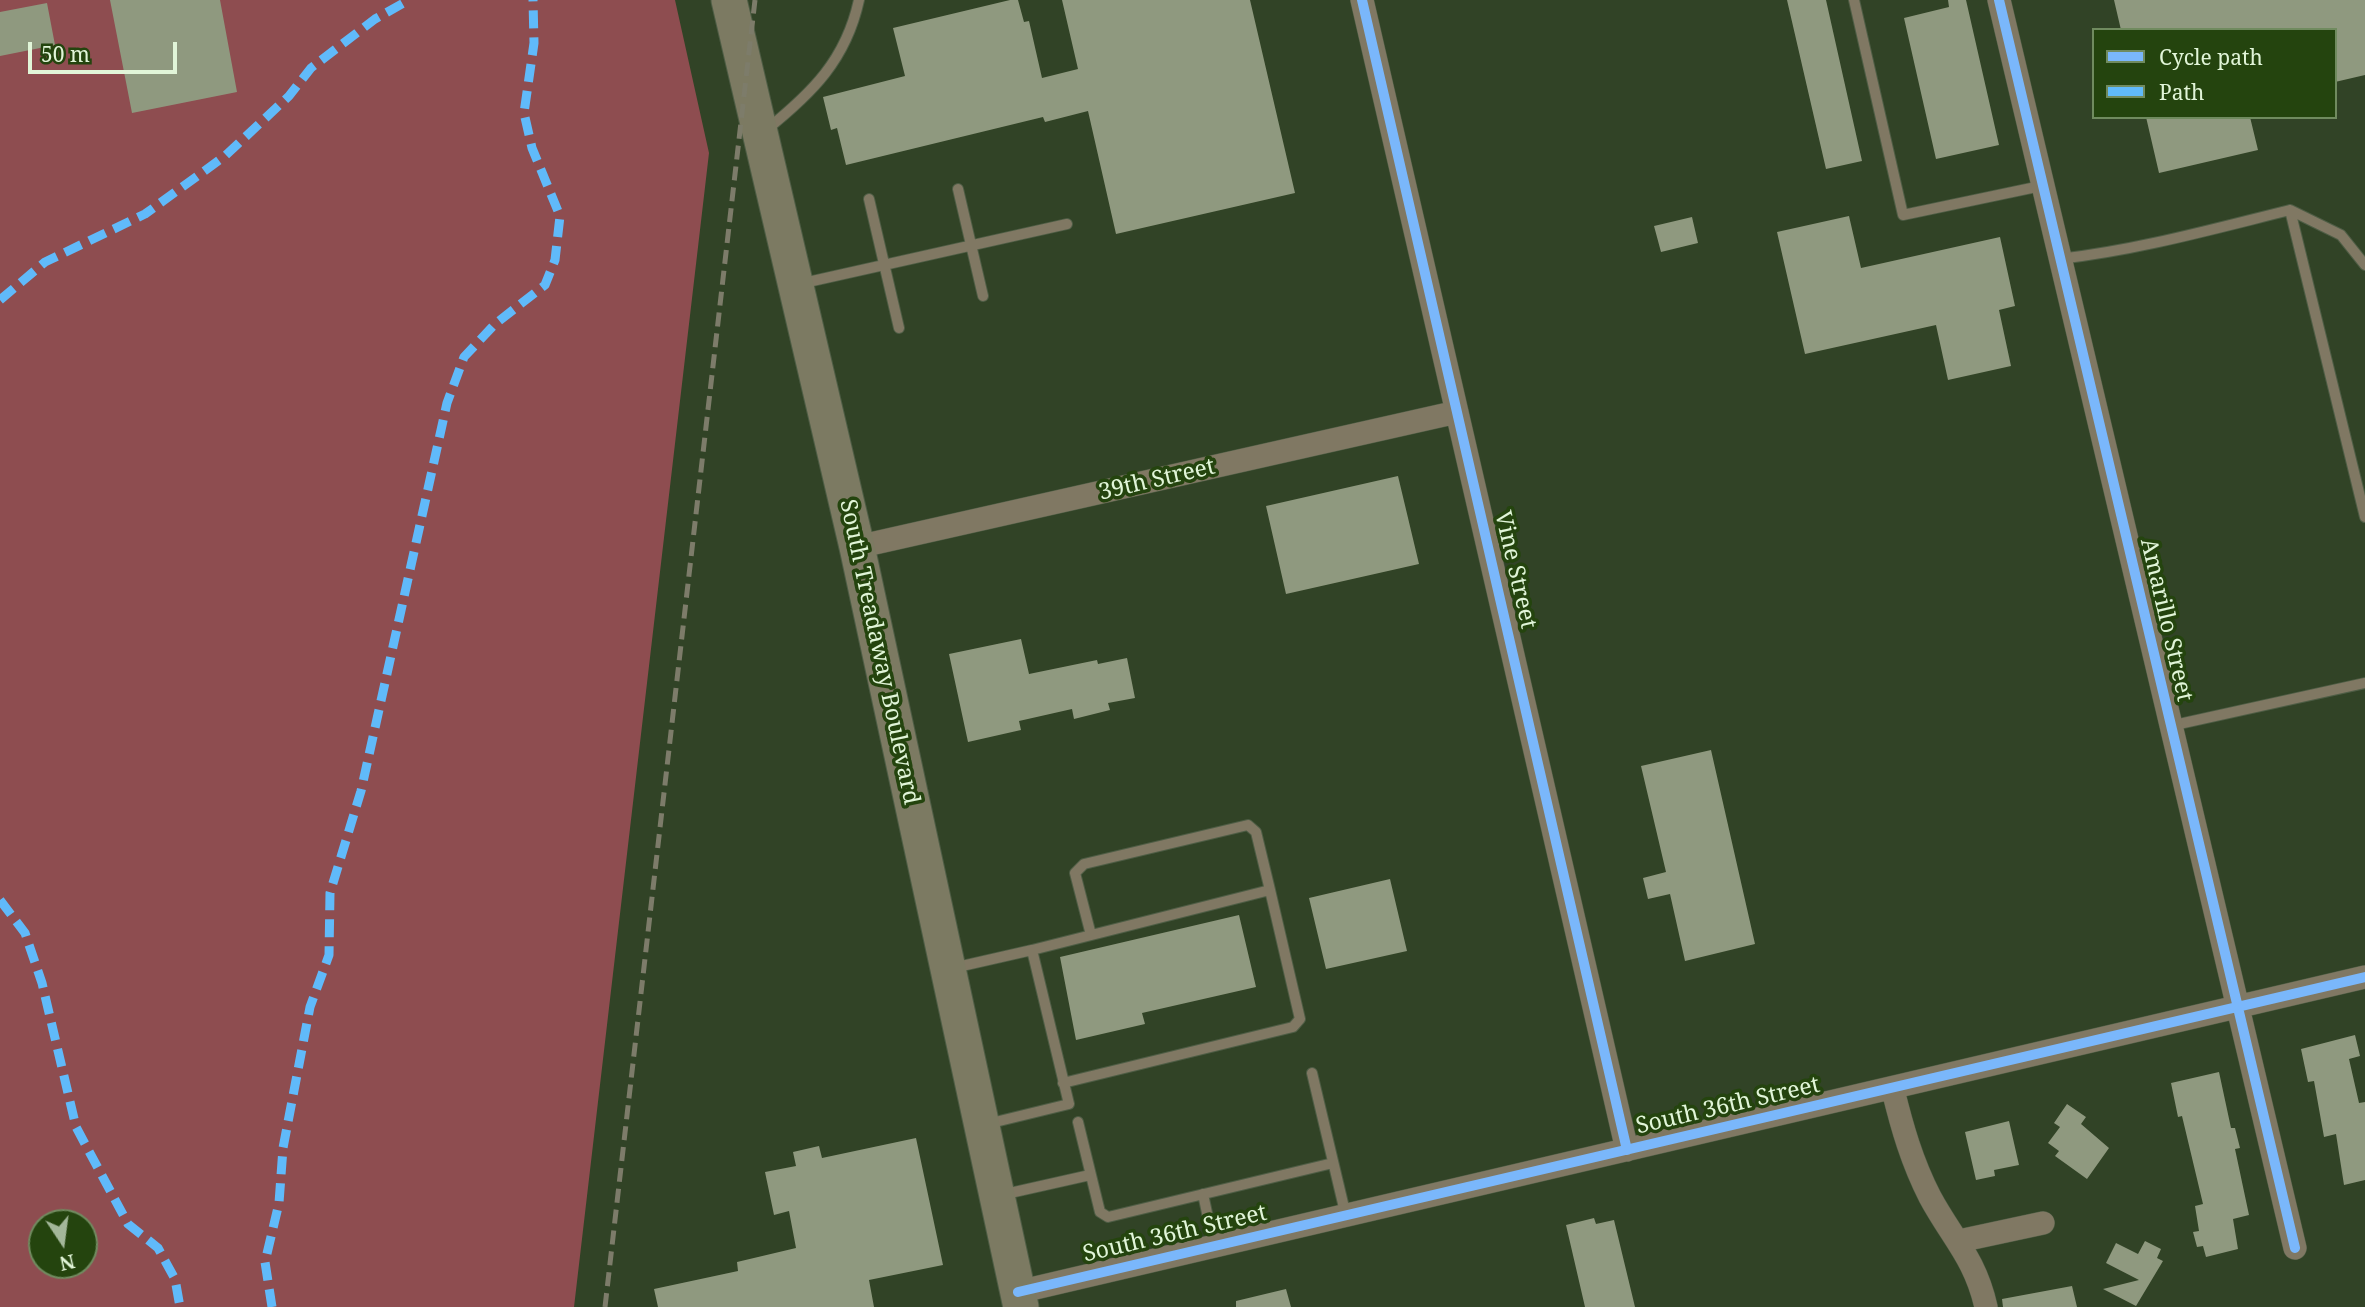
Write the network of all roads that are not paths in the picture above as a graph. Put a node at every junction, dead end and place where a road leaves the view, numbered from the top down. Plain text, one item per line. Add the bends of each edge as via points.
1 (729, 0) edge
2 (859, 0) edge
3 (1362, 0) edge
4 (1854, 0) edge
5 (1999, 0) edge
6 (761, 134) junction
7 (2041, 186) junction
8 (958, 189) dead end
9 (869, 199) dead end
10 (2290, 209) junction
11 (1067, 224) dead end
12 (972, 246) junction
13 (2059, 259) junction
14 (884, 265) junction
15 (2365, 265) edge
16 (796, 285) junction
17 (983, 296) dead end
18 (899, 328) dead end
19 (1457, 412) junction
20 (2365, 517) edge
21 (857, 547) junction
22 (2365, 682) edge
23 (2169, 726) junction
24 (1269, 890) junction
25 (1091, 935) junction
26 (1032, 950) junction
27 (948, 970) junction
28 (2365, 977) edge
29 (2238, 1005) junction
30 (1312, 1073) dead end
31 (1063, 1083) junction
32 (1893, 1090) junction
33 (1078, 1122) dead end
34 (981, 1126) junction
35 (1627, 1150) junction
36 (1333, 1163) junction
37 (1090, 1175) junction
38 (1203, 1194) junction
39 (997, 1196) junction
40 (1346, 1216) junction
41 (2043, 1223) dead end
42 (1959, 1241) junction
43 (1214, 1246) junction
44 (2295, 1248) dead end
45 (1019, 1300) edge
46 (1986, 1307) edge

1 - 6 main road, South Treadaway Boulevard
2 - 6 lane via 848,37 820,83
3 - 19 street, Vine Street
4 - 7 lane via 1903,215
5 - 7 street, Amarillo Street
6 - 16 main road, South Treadaway Boulevard
7 - 13 street, Amarillo Street
8 - 12 lane
9 - 14 lane
10 - 13 lane via 2155,244
10 - 15 lane via 2341,235
10 - 20 lane
11 - 12 lane
12 - 14 lane
12 - 17 lane
13 - 23 street, Amarillo Street
14 - 16 lane
14 - 18 lane
16 - 21 main road, South Treadaway Boulevard
19 - 21 street, 39th Street
19 - 35 street, Vine Street
21 - 27 main road, South Treadaway Boulevard
22 - 23 lane
23 - 29 street, Amarillo Street
24 - 25 lane
24 - 25 lane via 1256,832 1248,825 1084,864 1075,873
24 - 31 lane via 1300,1019 1293,1027
25 - 26 lane
26 - 27 lane
26 - 31 lane
27 - 34 main road, South Treadaway Boulevard
28 - 29 street, South 36th Street
29 - 32 street, South 36th Street
29 - 44 street, Amarillo Street
30 - 36 lane
31 - 34 lane via 1069,1104
32 - 35 street, South 36th Street
32 - 42 street via 1915,1164
33 - 37 lane
34 - 39 main road, South Treadaway Boulevard
35 - 40 street, South 36th Street
36 - 38 lane
36 - 40 lane
37 - 38 lane via 1100,1212 1108,1217
37 - 39 lane
38 - 43 lane
39 - 45 main road, South Treadaway Boulevard
40 - 43 street, South 36th Street
41 - 42 street
42 - 46 street via 1973,1264
43 - 45 street, South 36th Street

